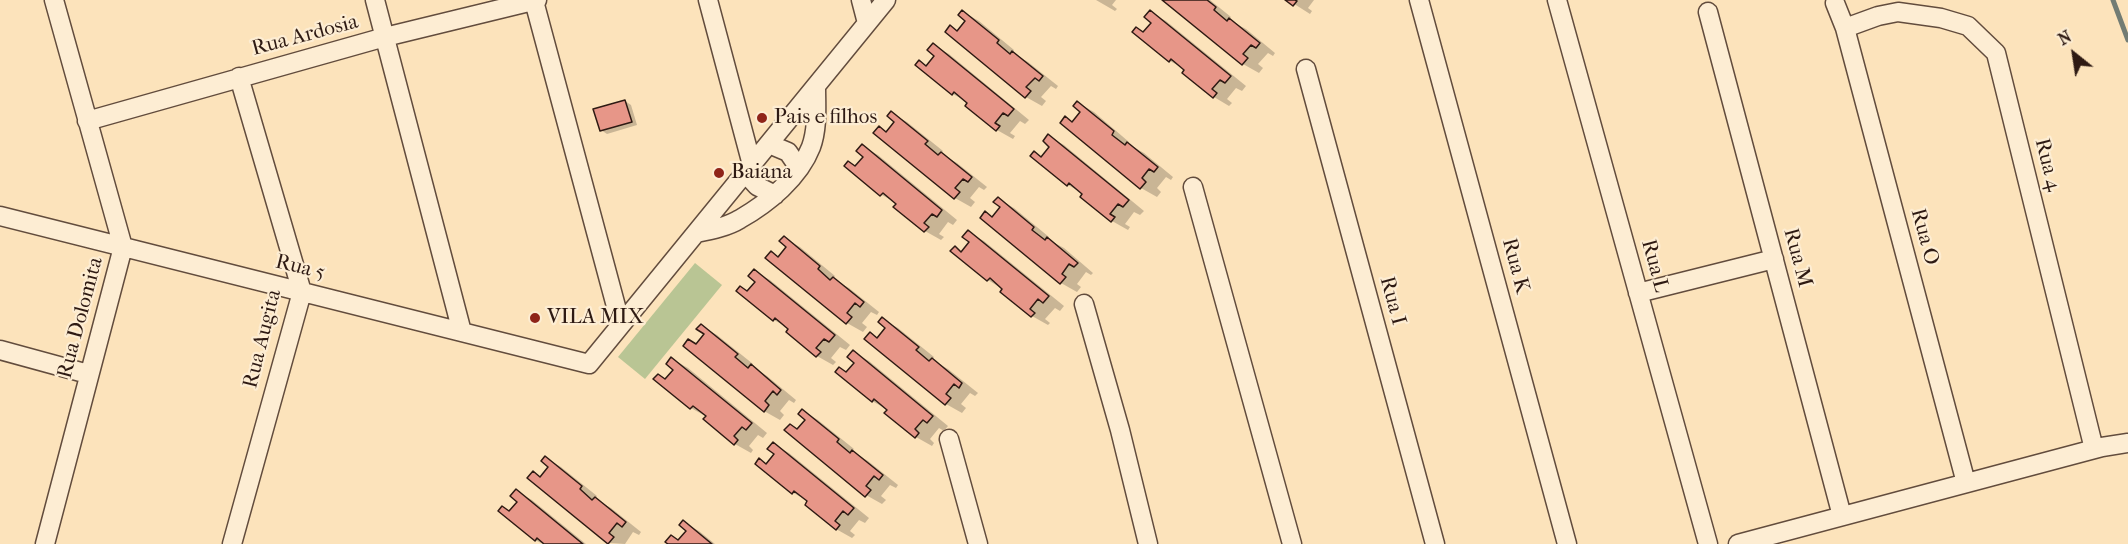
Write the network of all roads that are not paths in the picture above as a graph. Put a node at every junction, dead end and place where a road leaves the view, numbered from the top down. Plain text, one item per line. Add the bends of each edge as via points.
1 (54, 0) edge
2 (375, 0) edge
3 (535, 0) edge
4 (708, 0) edge
5 (861, 0) edge
6 (886, 0) edge
7 (1419, 0) edge
8 (1557, 0) edge
9 (1835, 3) dead end
10 (1708, 12) dead end
11 (867, 23) junction
12 (1845, 28) junction
13 (384, 37) junction
14 (1306, 69) dead end
15 (238, 77) junction
16 (816, 86) junction
17 (87, 121) junction
18 (770, 144) junction
19 (800, 168) junction
20 (749, 169) junction
21 (1193, 187) dead end
22 (775, 195) junction
23 (0, 216) edge
24 (696, 233) junction
25 (123, 247) junction
26 (1774, 259) junction
27 (302, 292) junction
28 (1638, 293) junction
29 (1084, 304) dead end
30 (621, 325) junction
31 (462, 332) junction
32 (0, 350) edge
33 (88, 374) junction
34 (949, 439) dead end
35 (2128, 443) edge
36 (2094, 448) junction
37 (1966, 483) junction
38 (1842, 516) junction
39 (45, 544) edge
40 (232, 544) edge
41 (978, 544) edge
42 (1148, 544) edge
43 (1292, 544) edge
44 (1435, 544) edge
45 (1567, 544) edge
46 (1708, 544) edge
47 (1738, 544) edge

1 - 17 street, Rua Dolomita
2 - 13 street
3 - 13 street, Rua Ardosia
3 - 30 street
4 - 20 street
5 - 11 street
6 - 11 street
7 - 45 street, Rua K
8 - 28 street, Rua L
9 - 12 street, Rua O
10 - 26 street, Rua M
11 - 16 street
12 - 36 street, Rua 4 via 1898,12 1941,18 1968,26 1996,53
12 - 37 street, Rua O
13 - 15 street, Rua Ardosia
13 - 31 street
14 - 44 street, Rua I
15 - 17 street, Rua Ardosia
15 - 27 street, Rua Augita
16 - 18 street
16 - 19 street via 811,146
17 - 25 street, Rua Dolomita
18 - 19 street via 788,152
18 - 20 street
19 - 22 street
20 - 22 street via 757,186
20 - 24 street
21 - 43 street
22 - 24 street via 740,220
23 - 25 street, Rua 5
24 - 30 street
25 - 27 street, Rua 5
25 - 33 street, Rua Dolomita
26 - 28 street
26 - 38 street, Rua M
27 - 31 street, Rua 5
27 - 40 street, Rua Augita
28 - 46 street, Rua L
29 - 42 street
30 - 31 street, Rua 5 via 589,364
32 - 33 street
33 - 39 street, Rua Dolomita
34 - 41 street
35 - 36 street
36 - 37 street
37 - 38 street
38 - 47 street

